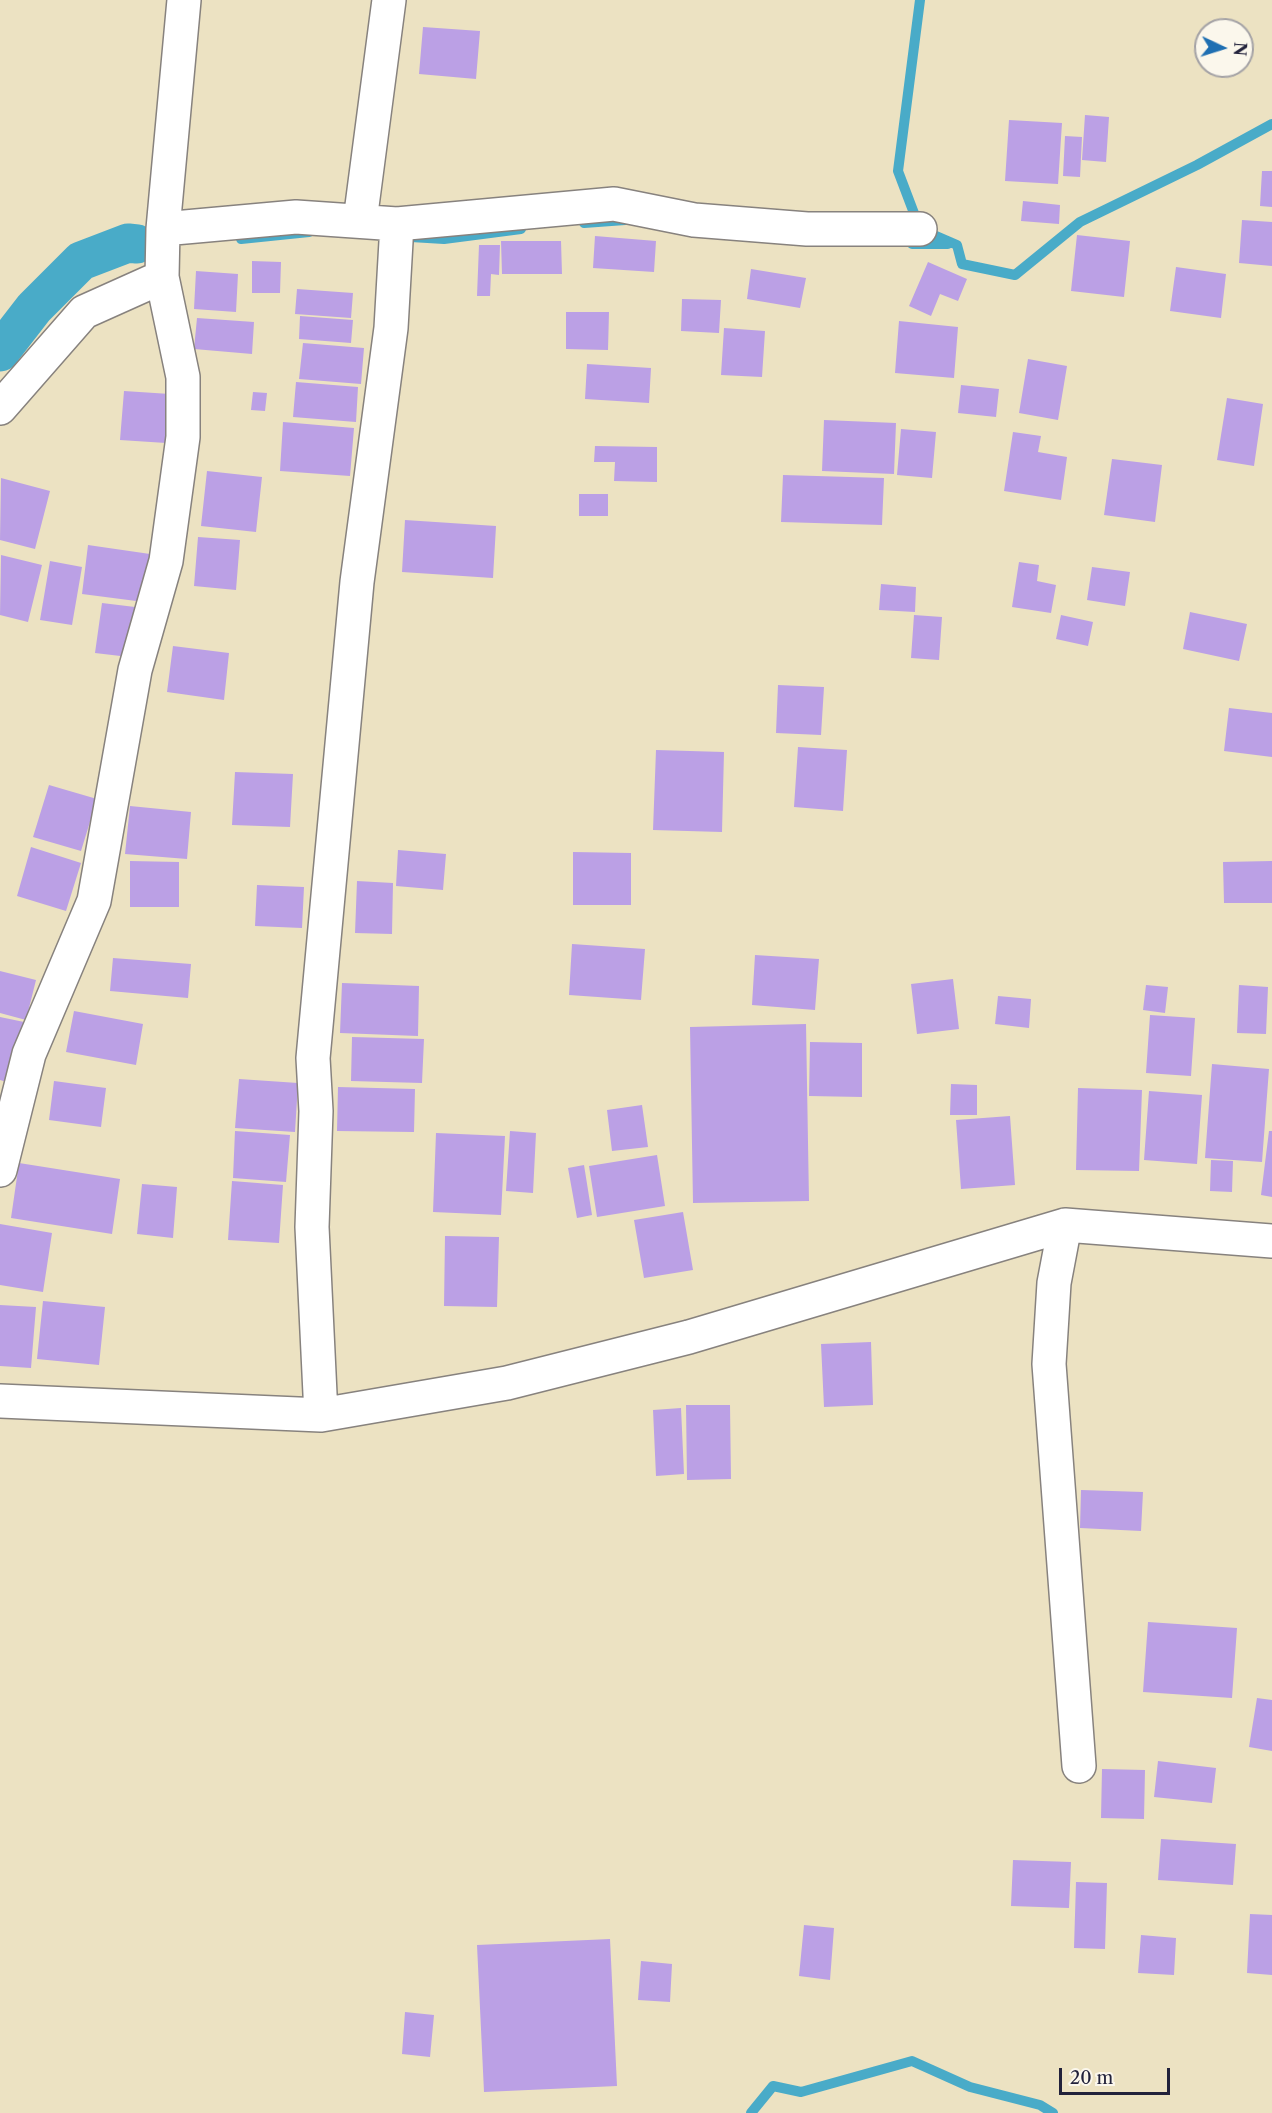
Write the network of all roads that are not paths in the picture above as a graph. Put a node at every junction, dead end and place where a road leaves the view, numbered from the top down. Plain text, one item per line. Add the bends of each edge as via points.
1 (184, 0) edge
2 (389, 0) edge
3 (360, 221) junction
4 (397, 224) junction
5 (163, 229) junction
6 (920, 229) dead end
7 (162, 277) junction
8 (0, 408) edge
9 (0, 1170) edge
10 (1065, 1225) junction
11 (1272, 1241) edge
12 (0, 1401) edge
13 (321, 1415) junction
14 (1079, 1766) dead end

1 - 5 street
2 - 3 street
3 - 4 street
3 - 5 street via 296,217
4 - 6 street via 614,204 694,220 807,229
4 - 13 street via 391,328 357,582 313,1058 316,1111 312,1227
5 - 7 street
7 - 8 street via 84,312
7 - 9 street via 183,377 183,436 166,561 135,670 94,901 29,1054
10 - 11 street
10 - 13 street via 689,1337 507,1383
10 - 14 street via 1054,1283 1049,1364
12 - 13 street

